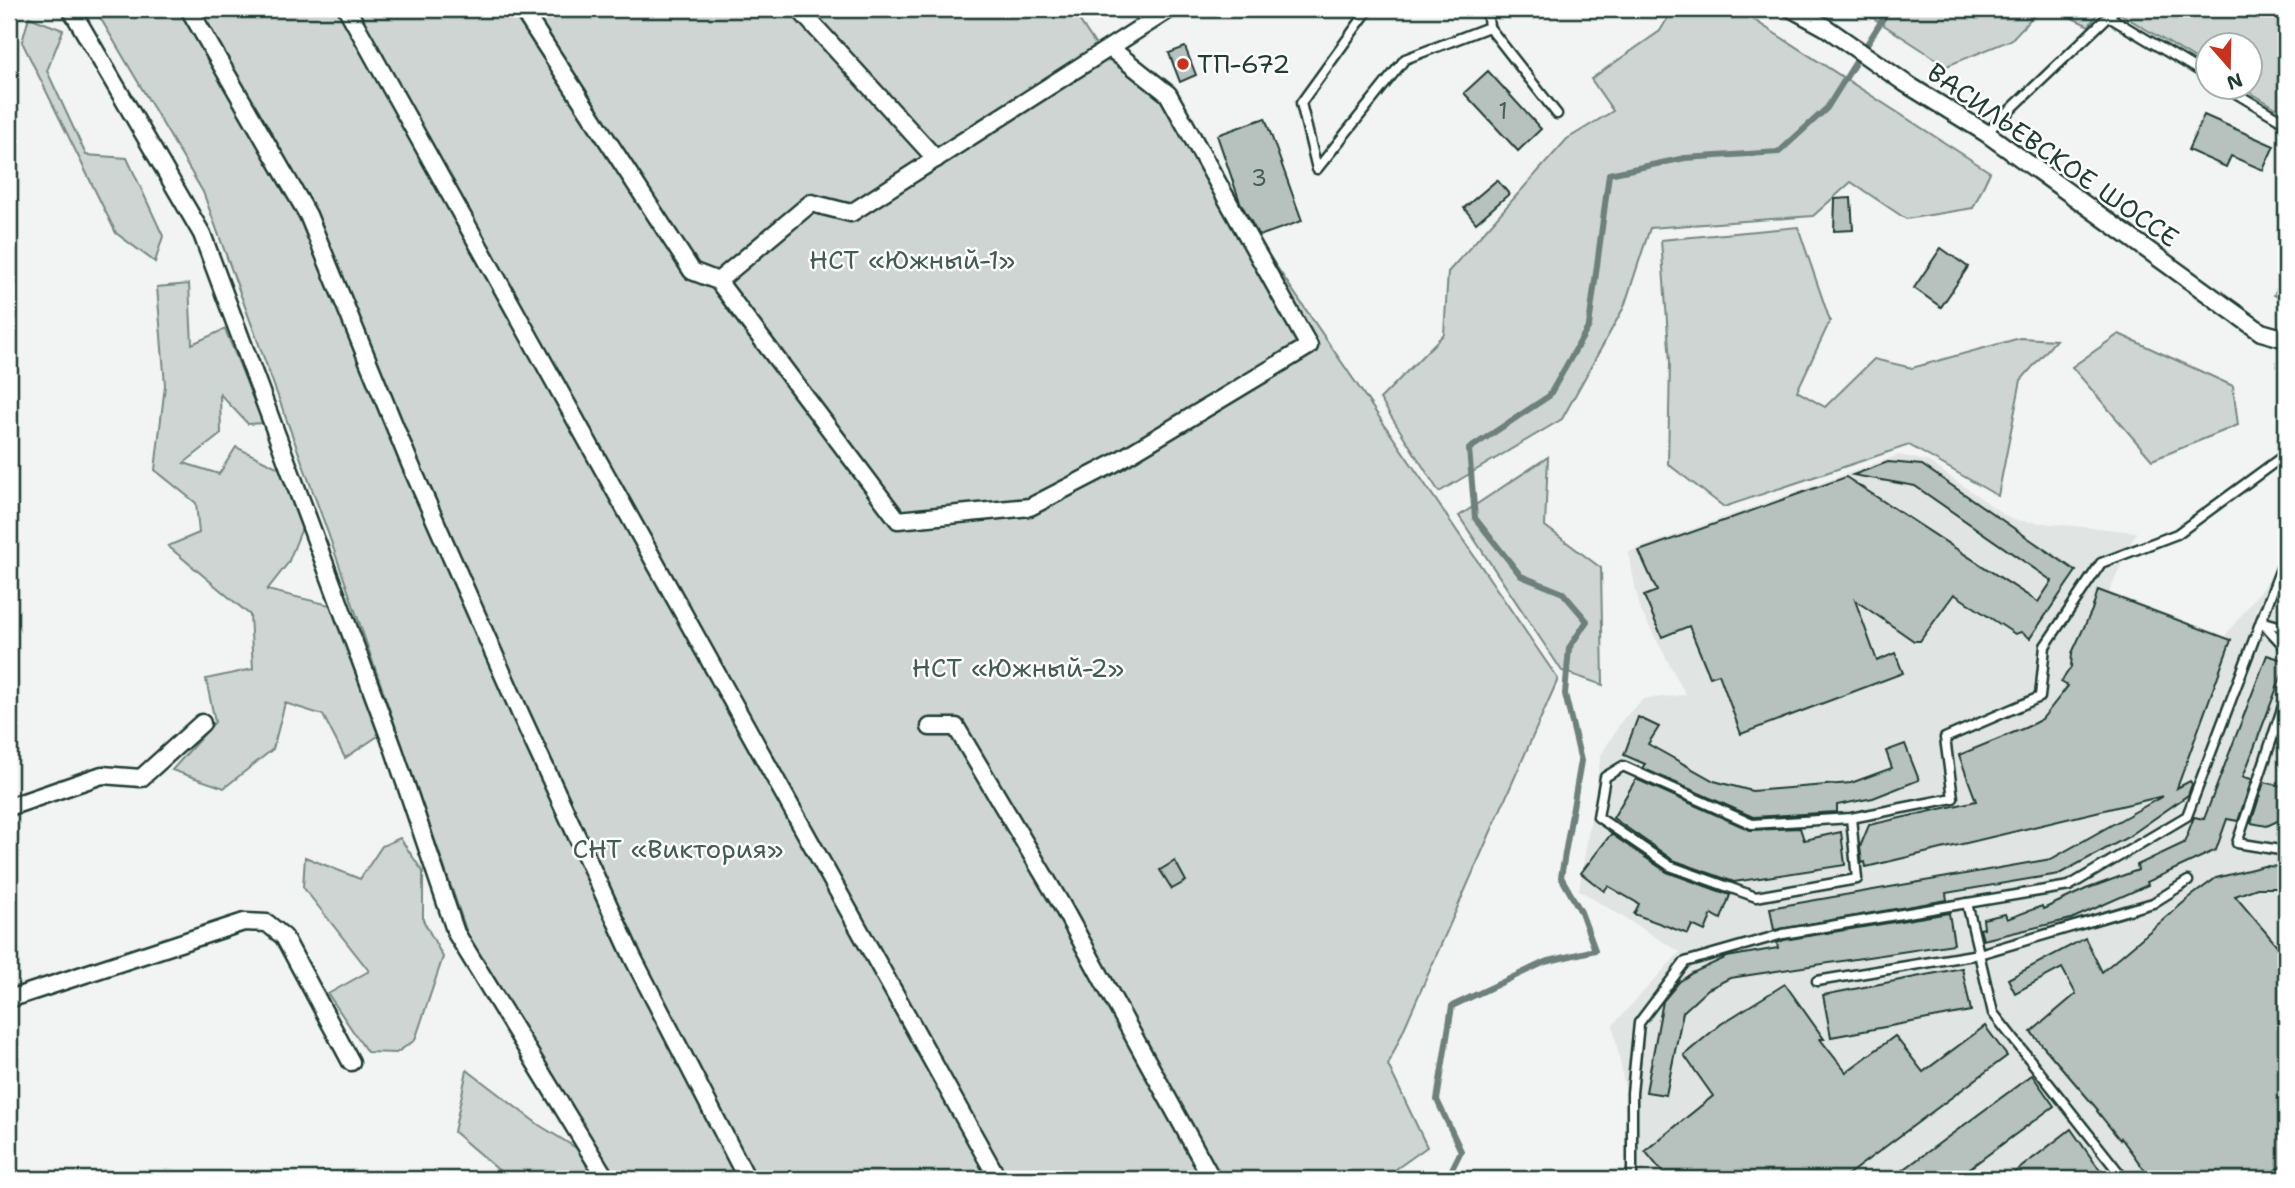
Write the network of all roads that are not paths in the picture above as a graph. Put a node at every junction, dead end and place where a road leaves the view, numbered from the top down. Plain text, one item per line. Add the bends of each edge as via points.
1 (71, 9) edge
2 (189, 9) edge
3 (347, 9) edge
4 (522, 9) edge
5 (799, 9) edge
6 (1170, 9) edge
7 (1368, 9) edge
8 (1487, 9) edge
9 (1792, 9) edge
10 (2116, 9) edge
11 (2109, 17) junction
12 (1489, 27) junction
13 (1110, 48) junction
14 (2194, 68) edge
15 (2251, 102) edge
16 (1557, 114) dead end
17 (2286, 123) edge
18 (1986, 133) junction
19 (936, 159) junction
20 (718, 281) junction
21 (2286, 339) edge
22 (2286, 454) edge
23 (2286, 555) edge
24 (2261, 621) junction
25 (2286, 628) edge
26 (2286, 648) edge
27 (2286, 697) edge
28 (202, 723) dead end
29 (930, 727) dead end
30 (9, 807) edge
31 (1851, 818) junction
32 (2286, 851) edge
33 (2188, 881) dead end
34 (1967, 903) junction
35 (1979, 954) junction
36 (1817, 981) dead end
37 (9, 999) edge
38 (351, 1062) dead end
39 (603, 1179) edge
40 (747, 1179) edge
41 (998, 1179) edge
42 (1212, 1179) edge
43 (1632, 1179) edge
44 (2124, 1179) edge

1 - 39 street via 202,234 394,750 456,933
2 - 40 street via 308,215 411,466 521,715 633,958
3 - 41 street
4 - 20 street via 692,271
5 - 19 street
6 - 13 street
7 - 12 lane via 1301,103 1317,169 1405,59
8 - 12 lane
9 - 18 street, ВАСИЛЬЕВСКОЕ ШОССЕ
10 - 11 lane
11 - 14 lane
11 - 18 lane
12 - 16 lane
13 - 19 street
13 - 20 street via 1168,94 1309,346 1124,457 1030,507 898,520
15 - 17 lane
18 - 21 street, ВАСИЛЬЕВСКОЕ ШОССЕ via 2261,332
19 - 20 street via 850,213 811,203
22 - 31 lane via 2177,534 2101,563 2045,646 2040,697 1945,738 1953,797
23 - 24 lane
24 - 25 lane
24 - 26 lane
24 - 34 lane via 2187,816 2070,886
27 - 32 lane via 2237,843
28 - 30 street via 141,778 102,775
29 - 42 street via 956,727 1061,904
31 - 31 lane via 1752,824 1623,766 1605,778 1598,817 1670,866 1756,897 1857,879
33 - 35 lane via 2153,903
34 - 35 lane
34 - 43 lane via 1783,934 1685,962 1639,1023 1632,1093
35 - 36 lane
35 - 44 lane via 1993,1013
37 - 38 street via 244,922 267,923 284,937

